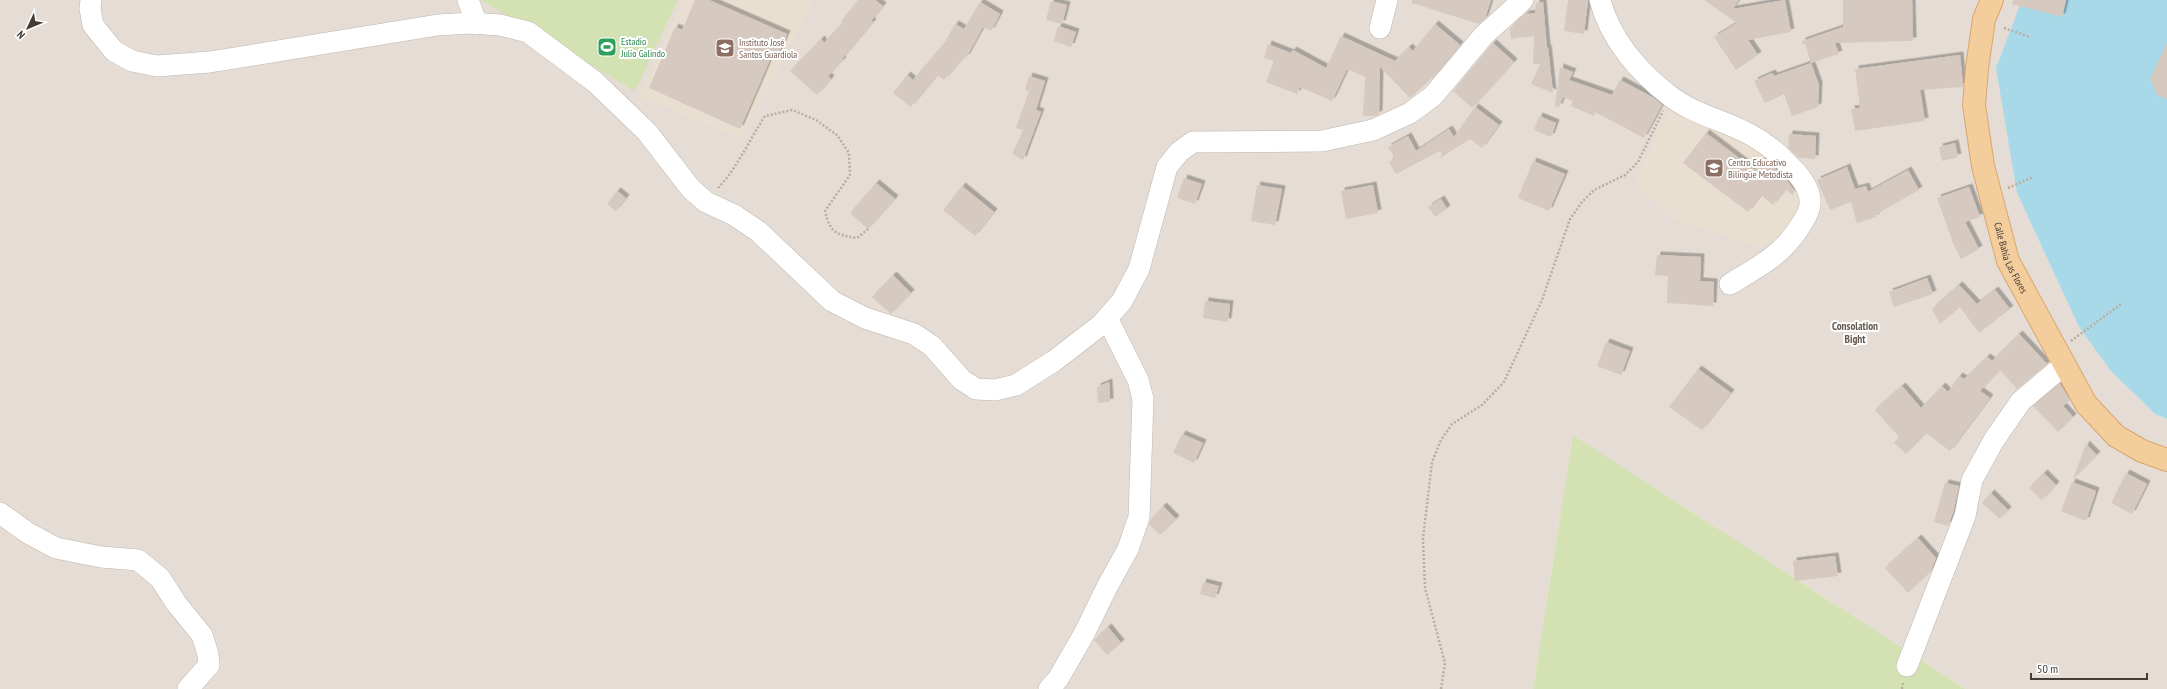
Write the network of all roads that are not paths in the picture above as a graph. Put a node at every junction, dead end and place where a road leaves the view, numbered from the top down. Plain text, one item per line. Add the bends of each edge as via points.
1 (91, 0) edge
2 (468, 0) edge
3 (1387, 0) edge
4 (1523, 0) edge
5 (1600, 0) edge
6 (1992, 0) edge
7 (478, 24) junction
8 (1380, 28) dead end
9 (1730, 284) dead end
10 (1107, 318) junction
11 (2064, 365) junction
12 (2167, 460) edge
13 (0, 513) edge
14 (1907, 666) dead end
15 (188, 689) edge
16 (1049, 689) edge

1 - 7 street via 93,25 114,51 132,61 157,66 210,62 438,25
2 - 7 street
3 - 8 street
4 - 10 street via 1484,35 1433,96 1410,113 1373,130 1322,142 1193,142 1179,152 1167,167 1139,269 1122,302
5 - 9 street via 1608,26 1627,54 1648,76 1671,96 1703,115 1752,135 1783,158 1801,177 1807,188 1811,201 1796,234 1781,251
6 - 11 main road, Calle Bahía Las Flores via 1984,20 1974,105 1983,166 2008,261
7 - 10 street via 500,25 528,32 595,82 647,132 690,189 706,202 734,215 758,231 832,302 864,318 914,334 932,346 962,380 976,389 995,390 1016,385 1054,360
10 - 16 street via 1138,380 1143,399 1139,517 1128,549 1084,634 1058,679
11 - 12 main road, Calle Bahía Las Flores via 2086,404 2116,436 2142,452
11 - 14 street via 2021,401 1994,440 1972,480 1965,516
13 - 15 street via 28,533 56,548 101,557 138,560 160,578 202,635 208,654 209,665

